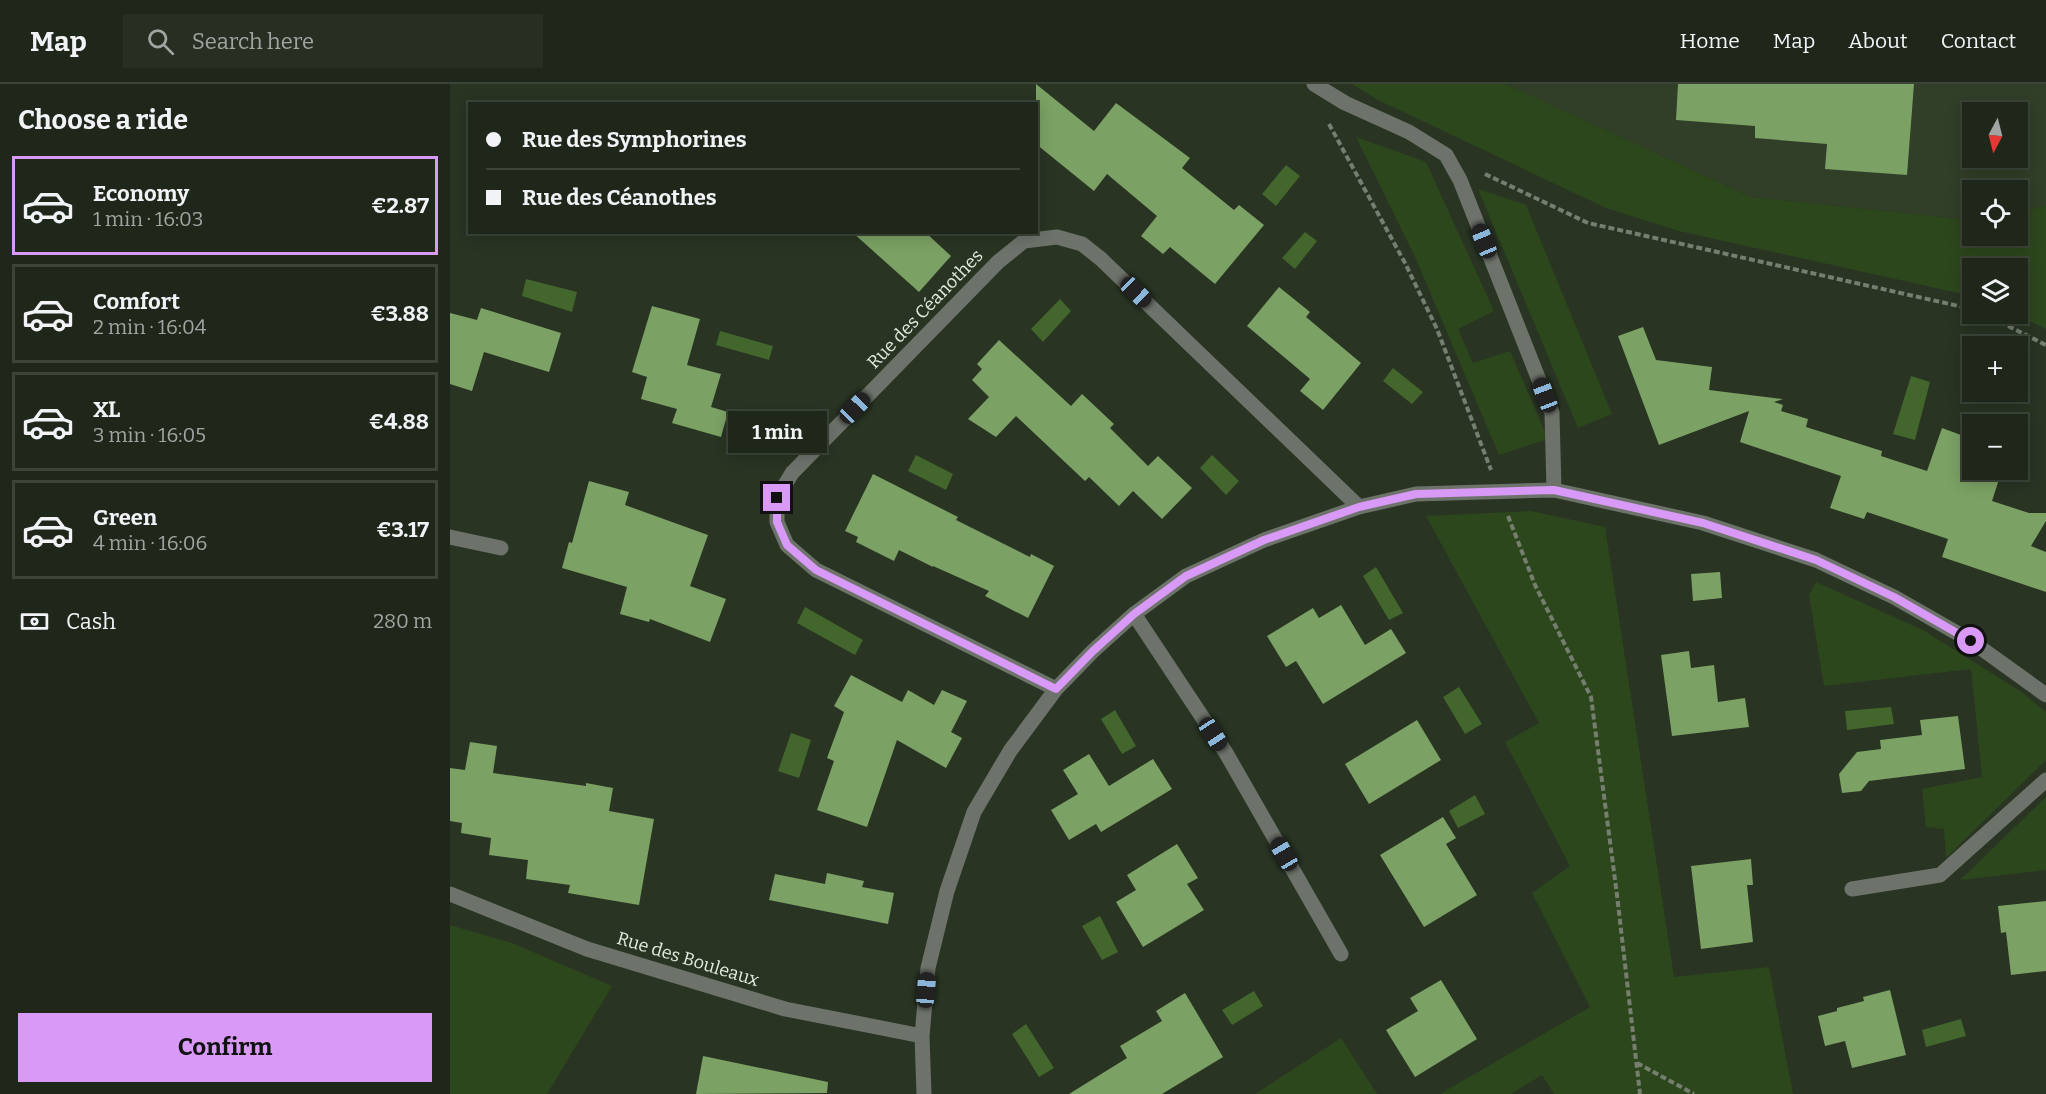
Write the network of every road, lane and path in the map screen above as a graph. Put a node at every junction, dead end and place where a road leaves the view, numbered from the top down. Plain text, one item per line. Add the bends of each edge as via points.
1 (1316, 85) edge
2 (1446, 155) junction
3 (1962, 307) edge
4 (2004, 324) edge
5 (2046, 345) edge
6 (1498, 490) junction
7 (1554, 490) junction
8 (1359, 507) junction
9 (450, 537) edge
10 (501, 548) dead end
11 (1134, 614) junction
12 (1056, 689) junction
13 (2046, 695) edge
14 (2046, 780) edge
15 (1852, 889) dead end
16 (450, 894) edge
17 (1341, 954) dead end
18 (922, 1036) junction
19 (1637, 1063) junction
20 (924, 1094) edge
21 (1640, 1094) edge
22 (1694, 1094) edge

1 - 2 street
1 - 6 path via 1327,120 1437,328
2 - 3 path via 1588,224
2 - 7 street via 1460,180 1552,413
4 - 5 path
6 - 7 street
6 - 8 street via 1416,494
6 - 19 path via 1535,585 1591,697
7 - 13 street via 1703,523 1816,560 1894,597 1961,636
8 - 11 street via 1264,540 1186,576
8 - 12 street, Rue des Céanothes via 1101,259 1082,244 1057,237 1024,241 998,262 792,473 777,498 777,522 787,545 816,570
9 - 10 street
11 - 12 street
11 - 17 street via 1226,753
12 - 18 street via 1010,751 974,812 947,891 928,968
14 - 15 street via 1940,875
16 - 18 street, Rue des Bouleaux via 587,949 763,1003
18 - 20 street
19 - 21 path
19 - 22 path

